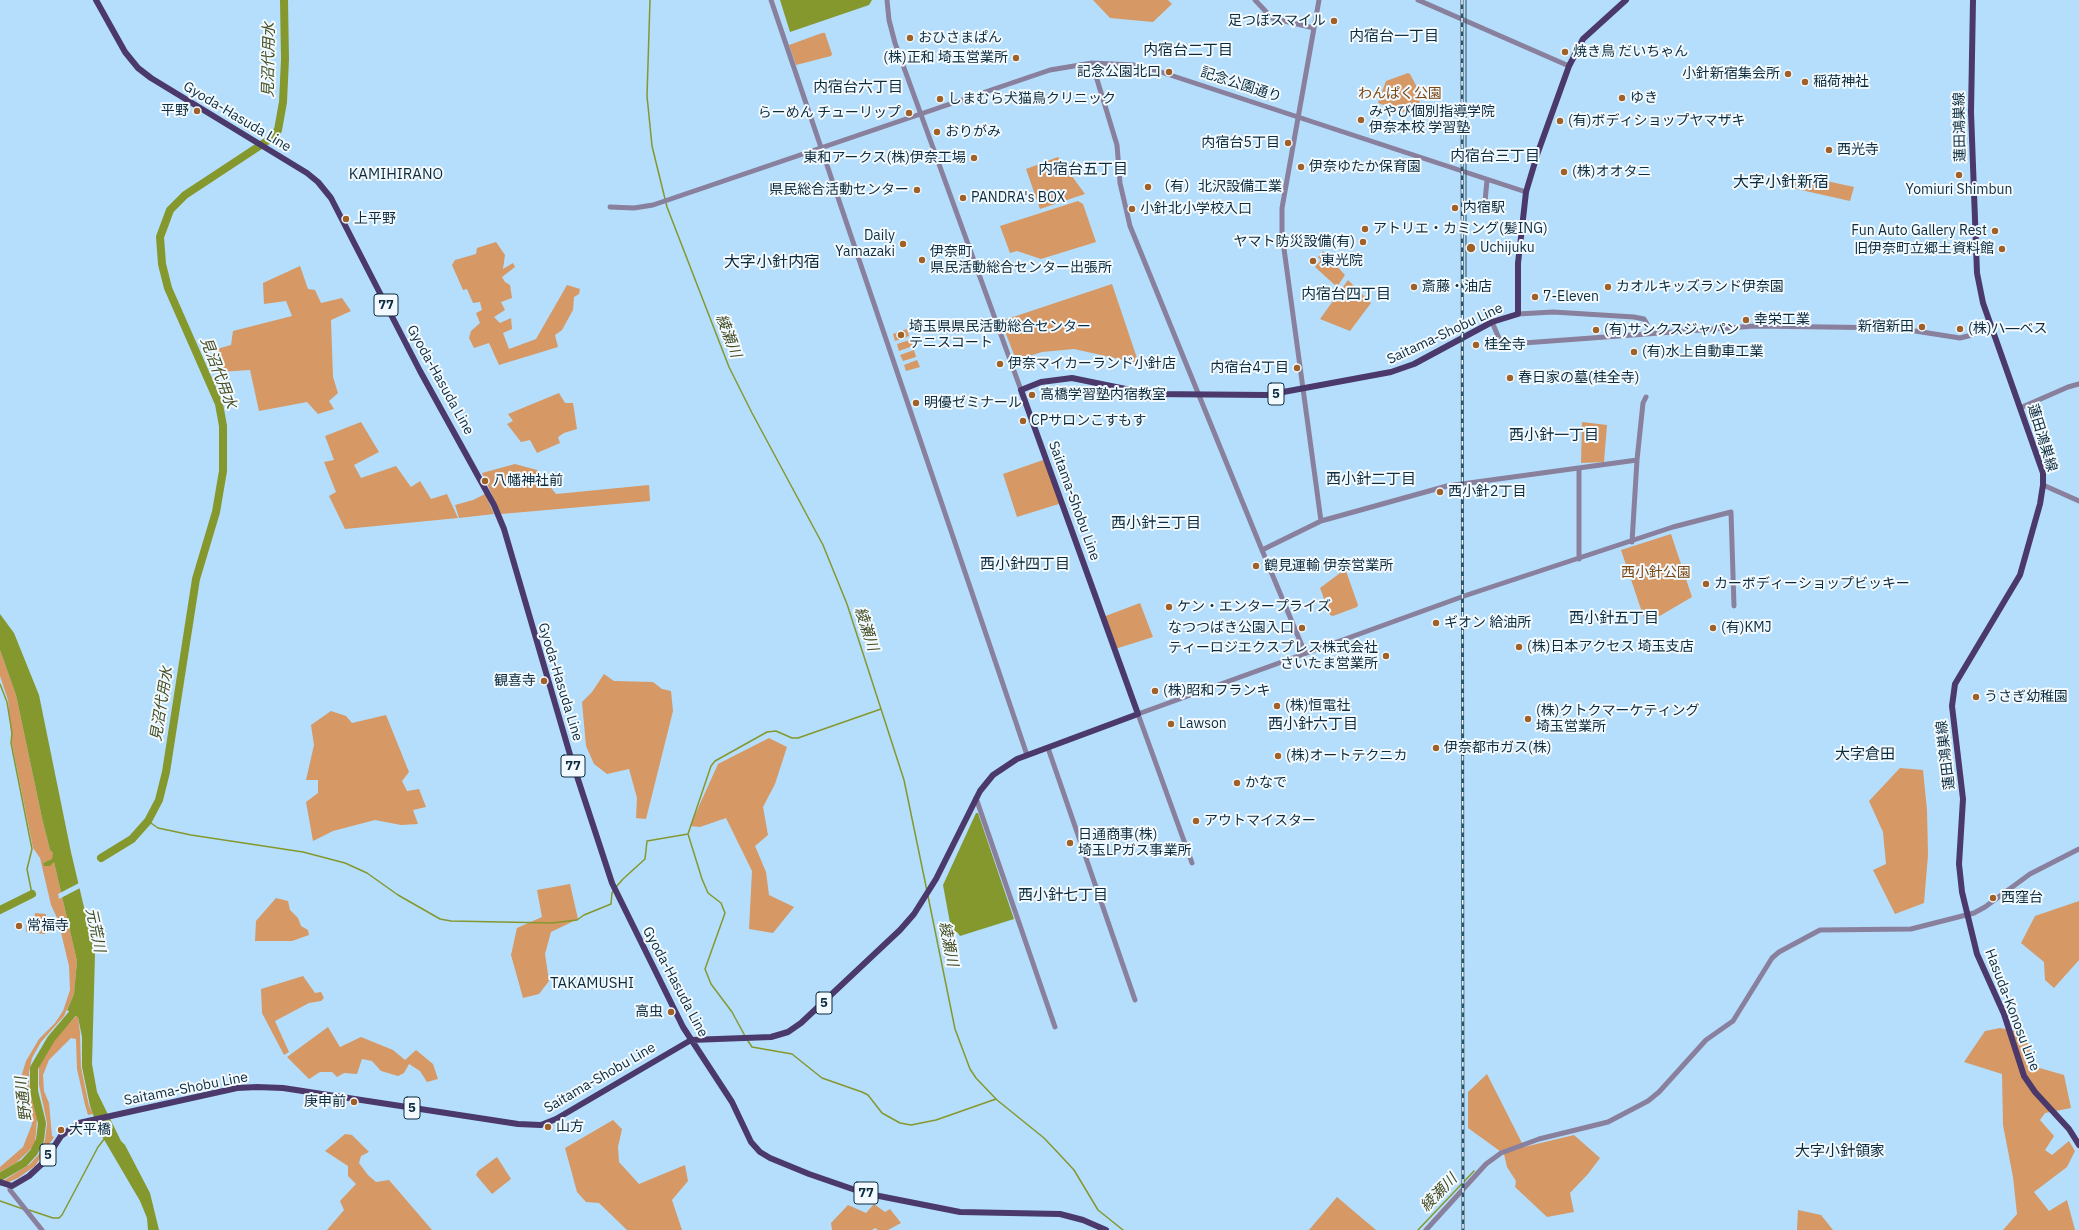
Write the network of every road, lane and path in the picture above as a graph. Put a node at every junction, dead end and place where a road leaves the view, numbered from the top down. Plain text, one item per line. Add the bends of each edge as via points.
1 (96, 0) edge
2 (771, 0) edge
3 (887, 0) edge
4 (1255, 0) edge
5 (1319, 0) edge
6 (1418, 0) edge
7 (1626, 0) edge
8 (1974, 0) edge
9 (1314, 28) junction
10 (1092, 62) junction
11 (1569, 66) junction
12 (922, 115) junction
13 (1298, 116) junction
14 (820, 149) junction
15 (1487, 180) junction
16 (1526, 192) junction
17 (1479, 206) dead end
18 (610, 207) dead end
19 (1518, 314) junction
20 (1492, 322) junction
21 (1991, 326) junction
22 (1648, 333) junction
23 (2079, 384) edge
24 (1021, 390) junction
25 (1303, 390) junction
26 (1200, 395) junction
27 (1646, 397) dead end
28 (2020, 408) junction
29 (1637, 460) junction
30 (1579, 468) junction
31 (2043, 485) junction
32 (2079, 501) edge
33 (1321, 521) junction
34 (1632, 542) junction
35 (1262, 550) junction
36 (1579, 559) junction
37 (1734, 606) dead end
38 (1305, 653) junction
39 (1138, 714) junction
40 (1048, 748) junction
41 (1027, 755) junction
42 (976, 798) junction
43 (2079, 849) edge
44 (1192, 864) dead end
45 (1966, 915) junction
46 (1135, 1000) dead end
47 (1056, 1027) dead end
48 (690, 1040) junction
49 (2079, 1145) edge
50 (5, 1184) edge
51 (42, 1230) edge
52 (1106, 1230) edge
53 (1426, 1230) edge

1 - 48 main road, Gyoda-Hasuda Line / 77 via 125,52 138,68 314,178 331,198 420,371 494,505 504,529 603,860 651,965
2 - 14 street
3 - 12 street via 895,43
4 - 9 street via 1272,18
5 - 9 street
6 - 11 street
7 - 11 main road, Saitama-Shobu Line via 1583,39
8 - 21 main road, 蓮田鴻巣線 via 1971,112 1977,273
9 - 13 street
10 - 12 street, 記念公園通り via 1050,70
10 - 13 street, 記念公園通り via 1133,65 1158,71
10 - 26 street via 1117,145 1120,184 1130,226
11 - 16 main road, Saitama-Shobu Line
12 - 14 street, 記念公園通り
12 - 24 street
13 - 15 street, 記念公園通り
13 - 25 street via 1287,172 1282,234
14 - 18 street, 記念公園通り via 669,200 634,208
14 - 41 street
15 - 16 street, 記念公園通り
15 - 17 street via 1485,202
16 - 19 main road, Saitama-Shobu Line via 1518,263
19 - 20 main road, Saitama-Shobu Line / 5
19 - 22 street via 1553,312 1634,317 1644,319
20 - 22 street via 1501,343 1510,344
20 - 25 main road, Saitama-Shobu Line / 5 via 1414,364 1375,377
21 - 22 street via 1960,338 1896,328 1821,326 1755,326
21 - 28 main road, 蓮田鴻巣線
23 - 28 street
24 - 26 main road, Saitama-Shobu Line / 5 via 1041,382 1072,378 1150,394
24 - 39 main road, Saitama-Shobu Line
25 - 26 main road, Saitama-Shobu Line / 5 via 1257,396
25 - 33 street
26 - 35 street
27 - 29 street via 1643,403
28 - 31 main road, 蓮田鴻巣線 via 2043,473
29 - 30 street
29 - 34 street
30 - 33 street via 1446,486
30 - 36 street
31 - 32 street
31 - 45 main road, 蓮田鴻巣線 via 2020,575 1958,676 1952,697 1962,786 1959,864
33 - 35 street
34 - 36 street
34 - 37 street via 1703,518 1731,512
35 - 38 street
36 - 38 street via 1467,595
38 - 39 street
39 - 40 main road, 5
39 - 44 street
40 - 41 main road, 5
40 - 46 street
41 - 42 main road, 5 via 998,770
42 - 47 street
42 - 48 main road, Saitama-Shobu Line / 5 via 924,900 900,930 795,1028 771,1036
43 - 45 street via 2030,874 1985,907
45 - 49 main road, Hasuda-Konosu Line via 1977,954 2004,1014 2024,1076 2069,1129
45 - 53 street via 1911,929 1820,930 1779,952 1772,958 1733,1021 1706,1040 1648,1101 1608,1122 1539,1139 1501,1153 1486,1164
48 - 50 main road, Saitama-Shobu Line / 5 via 556,1119 541,1125 518,1124 270,1087 248,1087 79,1122 66,1131 38,1169 25,1179
48 - 52 main road, Gyoda-Hasuda Line / 77 via 732,1102 751,1142 770,1158 864,1193 960,1212 1060,1214
50 - 51 street

